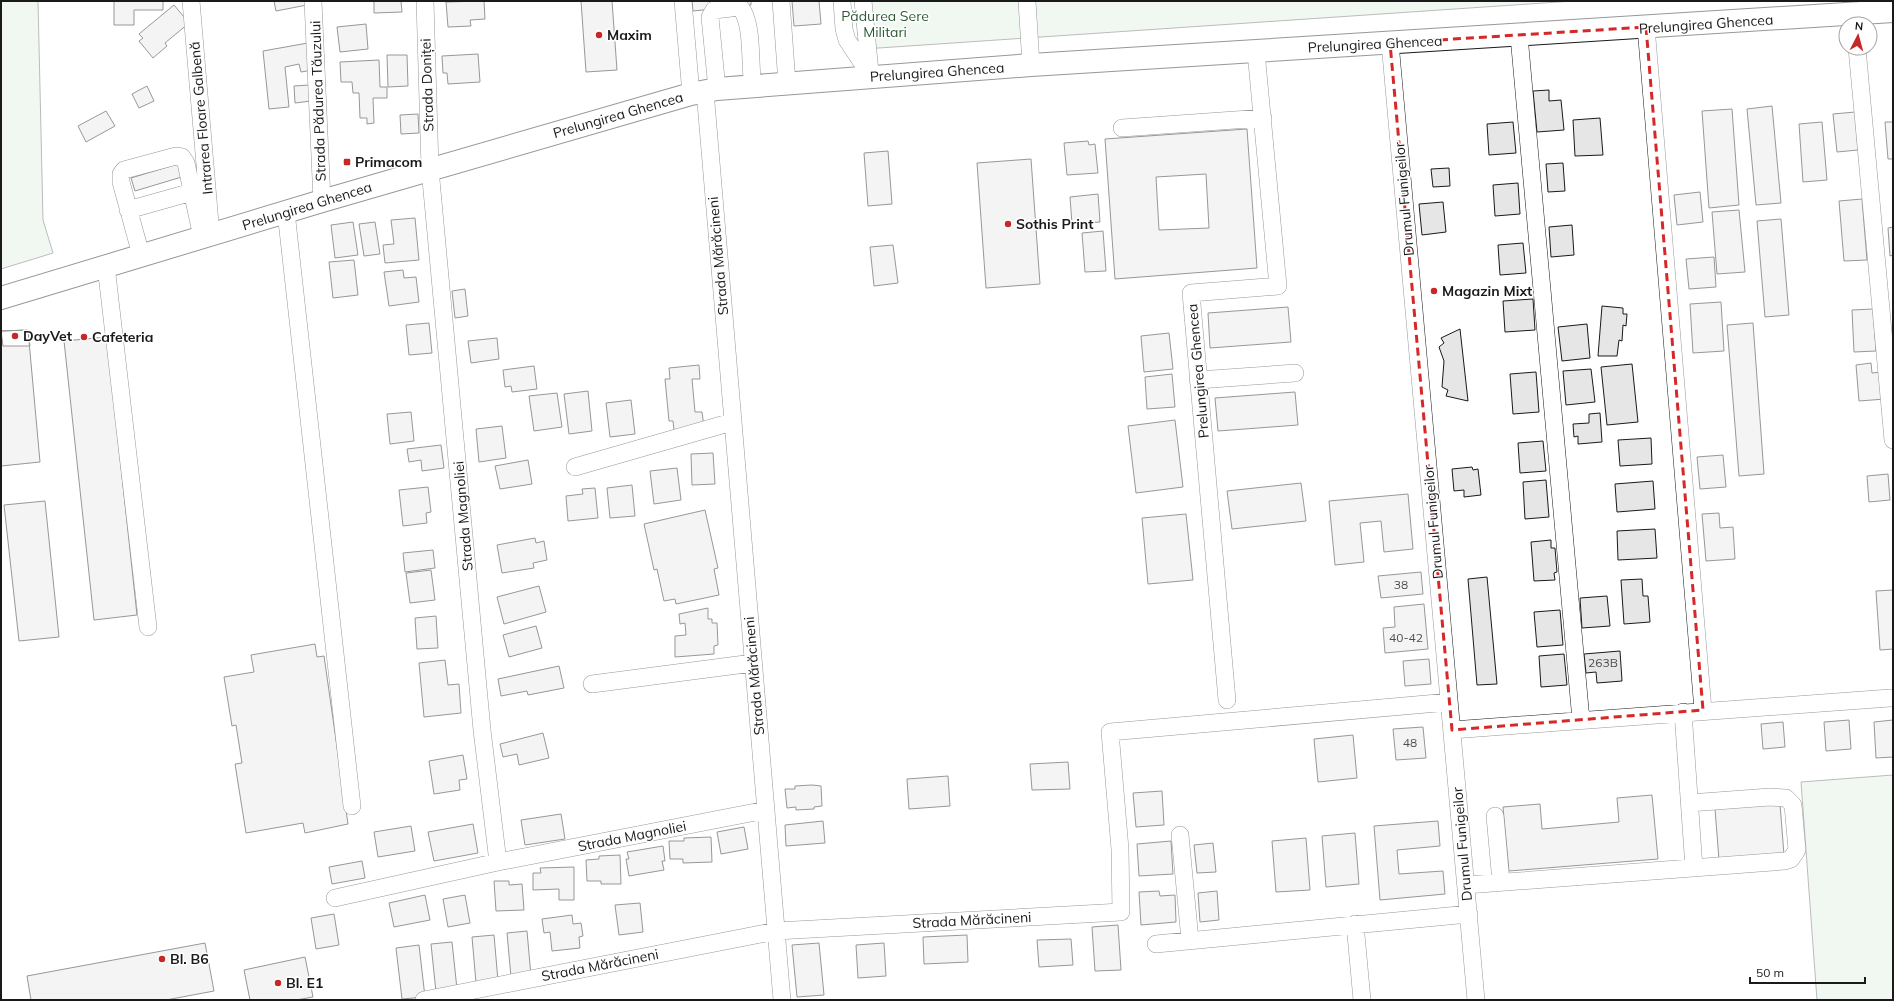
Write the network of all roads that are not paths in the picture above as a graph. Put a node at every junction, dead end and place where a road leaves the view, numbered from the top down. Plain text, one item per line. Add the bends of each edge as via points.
1 (191, 1) edge
2 (313, 1) edge
3 (425, 1) edge
4 (683, 1) edge
5 (780, 1) edge
6 (842, 1) edge
7 (864, 1) edge
8 (1027, 1) edge
9 (1893, 12) edge
10 (1857, 13) edge
11 (1646, 27) junction
12 (1518, 36) junction
13 (1390, 44) junction
14 (1256, 52) junction
15 (1858, 56) edge
16 (1031, 66) junction
17 (871, 76) junction
18 (787, 83) junction
19 (753, 86) junction
20 (704, 91) junction
21 (1263, 118) junction
22 (1122, 128) dead end
23 (430, 169) junction
24 (192, 192) junction
25 (322, 201) junction
26 (128, 210) junction
27 (286, 212) junction
28 (207, 236) junction
29 (141, 255) junction
30 (106, 266) junction
31 (1, 298) edge
32 (1295, 373) dead end
33 (1198, 380) junction
34 (732, 422) junction
35 (1893, 440) edge
36 (576, 467) dead end
37 (148, 627) dead end
38 (753, 663) junction
39 (592, 684) dead end
40 (1890, 698) dead end
41 (1227, 700) dead end
42 (1449, 702) junction
43 (1703, 710) junction
44 (1683, 712) junction
45 (1581, 720) junction
46 (1452, 730) junction
47 (1689, 803) junction
48 (352, 806) dead end
49 (766, 810) junction
50 (1495, 816) dead end
51 (1180, 835) dead end
52 (498, 862) junction
53 (1694, 868) junction
54 (1502, 882) junction
55 (1466, 885) junction
56 (335, 898) dead end
57 (1468, 914) junction
58 (1355, 924) junction
59 (776, 931) junction
60 (1190, 940) junction
61 (1156, 944) dead end
62 (779, 999) edge
63 (424, 1000) edge
64 (1362, 1000) edge
65 (1476, 1000) edge

1 - 28 street, Intrarea Floare Galbenă
2 - 25 street, Strada Pădurea Tăuzului
3 - 23 street, Strada Doniței
4 - 20 street
5 - 18 street
6 - 17 street via 844,29 848,40
7 - 17 street
8 - 16 street
9 - 10 main road, Prelungirea Ghencea
10 - 11 main road, Prelungirea Ghencea
11 - 12 main road, Prelungirea Ghencea
11 - 43 street
12 - 13 main road, Prelungirea Ghencea
12 - 45 street
13 - 14 main road, Prelungirea Ghencea
13 - 42 street, Drumul Funigeilor
14 - 16 main road, Prelungirea Ghencea
14 - 21 street, Prelungirea Ghencea
15 - 35 street
16 - 17 main road, Prelungirea Ghencea
17 - 18 main road, Prelungirea Ghencea
18 - 19 main road, Prelungirea Ghencea
19 - 20 main road, Prelungirea Ghencea
19 - 20 street via 748,25 740,7 726,8 714,10 710,17
20 - 23 main road, Prelungirea Ghencea
20 - 34 street, Strada Mărăcineni
21 - 22 street
21 - 33 street, Prelungirea Ghencea via 1278,286 1190,293
23 - 25 main road, Prelungirea Ghencea
23 - 52 street, Strada Magnoliei via 482,730
24 - 26 street
24 - 26 street via 186,163 182,157 176,156 122,172 121,182
24 - 28 street
25 - 27 main road, Prelungirea Ghencea
26 - 29 street
27 - 28 main road, Prelungirea Ghencea
27 - 48 street
28 - 29 main road, Prelungirea Ghencea
29 - 30 main road, Prelungirea Ghencea
30 - 31 main road, Prelungirea Ghencea
30 - 37 street
32 - 33 street
33 - 41 street, Prelungirea Ghencea
34 - 36 street
34 - 38 street, Strada Mărăcineni
38 - 39 street
38 - 49 street, Strada Mărăcineni
40 - 43 street
42 - 46 street, Drumul Funigeilor
42 - 59 street, Strada Mărăcineni via 1110,732 1120,849 1121,912
43 - 44 street
44 - 45 street
44 - 47 street
45 - 46 street
46 - 55 street, Drumul Funigeilor
47 - 53 street
47 - 53 street via 1786,798 1793,805 1797,850 1785,861
49 - 52 street, Strada Magnoliei
49 - 59 street, Strada Mărăcineni
50 - 54 street
51 - 60 street
52 - 56 street, Strada Magnoliei
53 - 54 street
54 - 55 street
55 - 57 street, Drumul Funigeilor
57 - 58 street
57 - 65 street, Drumul Funigeilor
58 - 60 street
58 - 64 street
59 - 62 street, Strada Mărăcineni
59 - 63 street, Strada Mărăcineni
60 - 61 street

